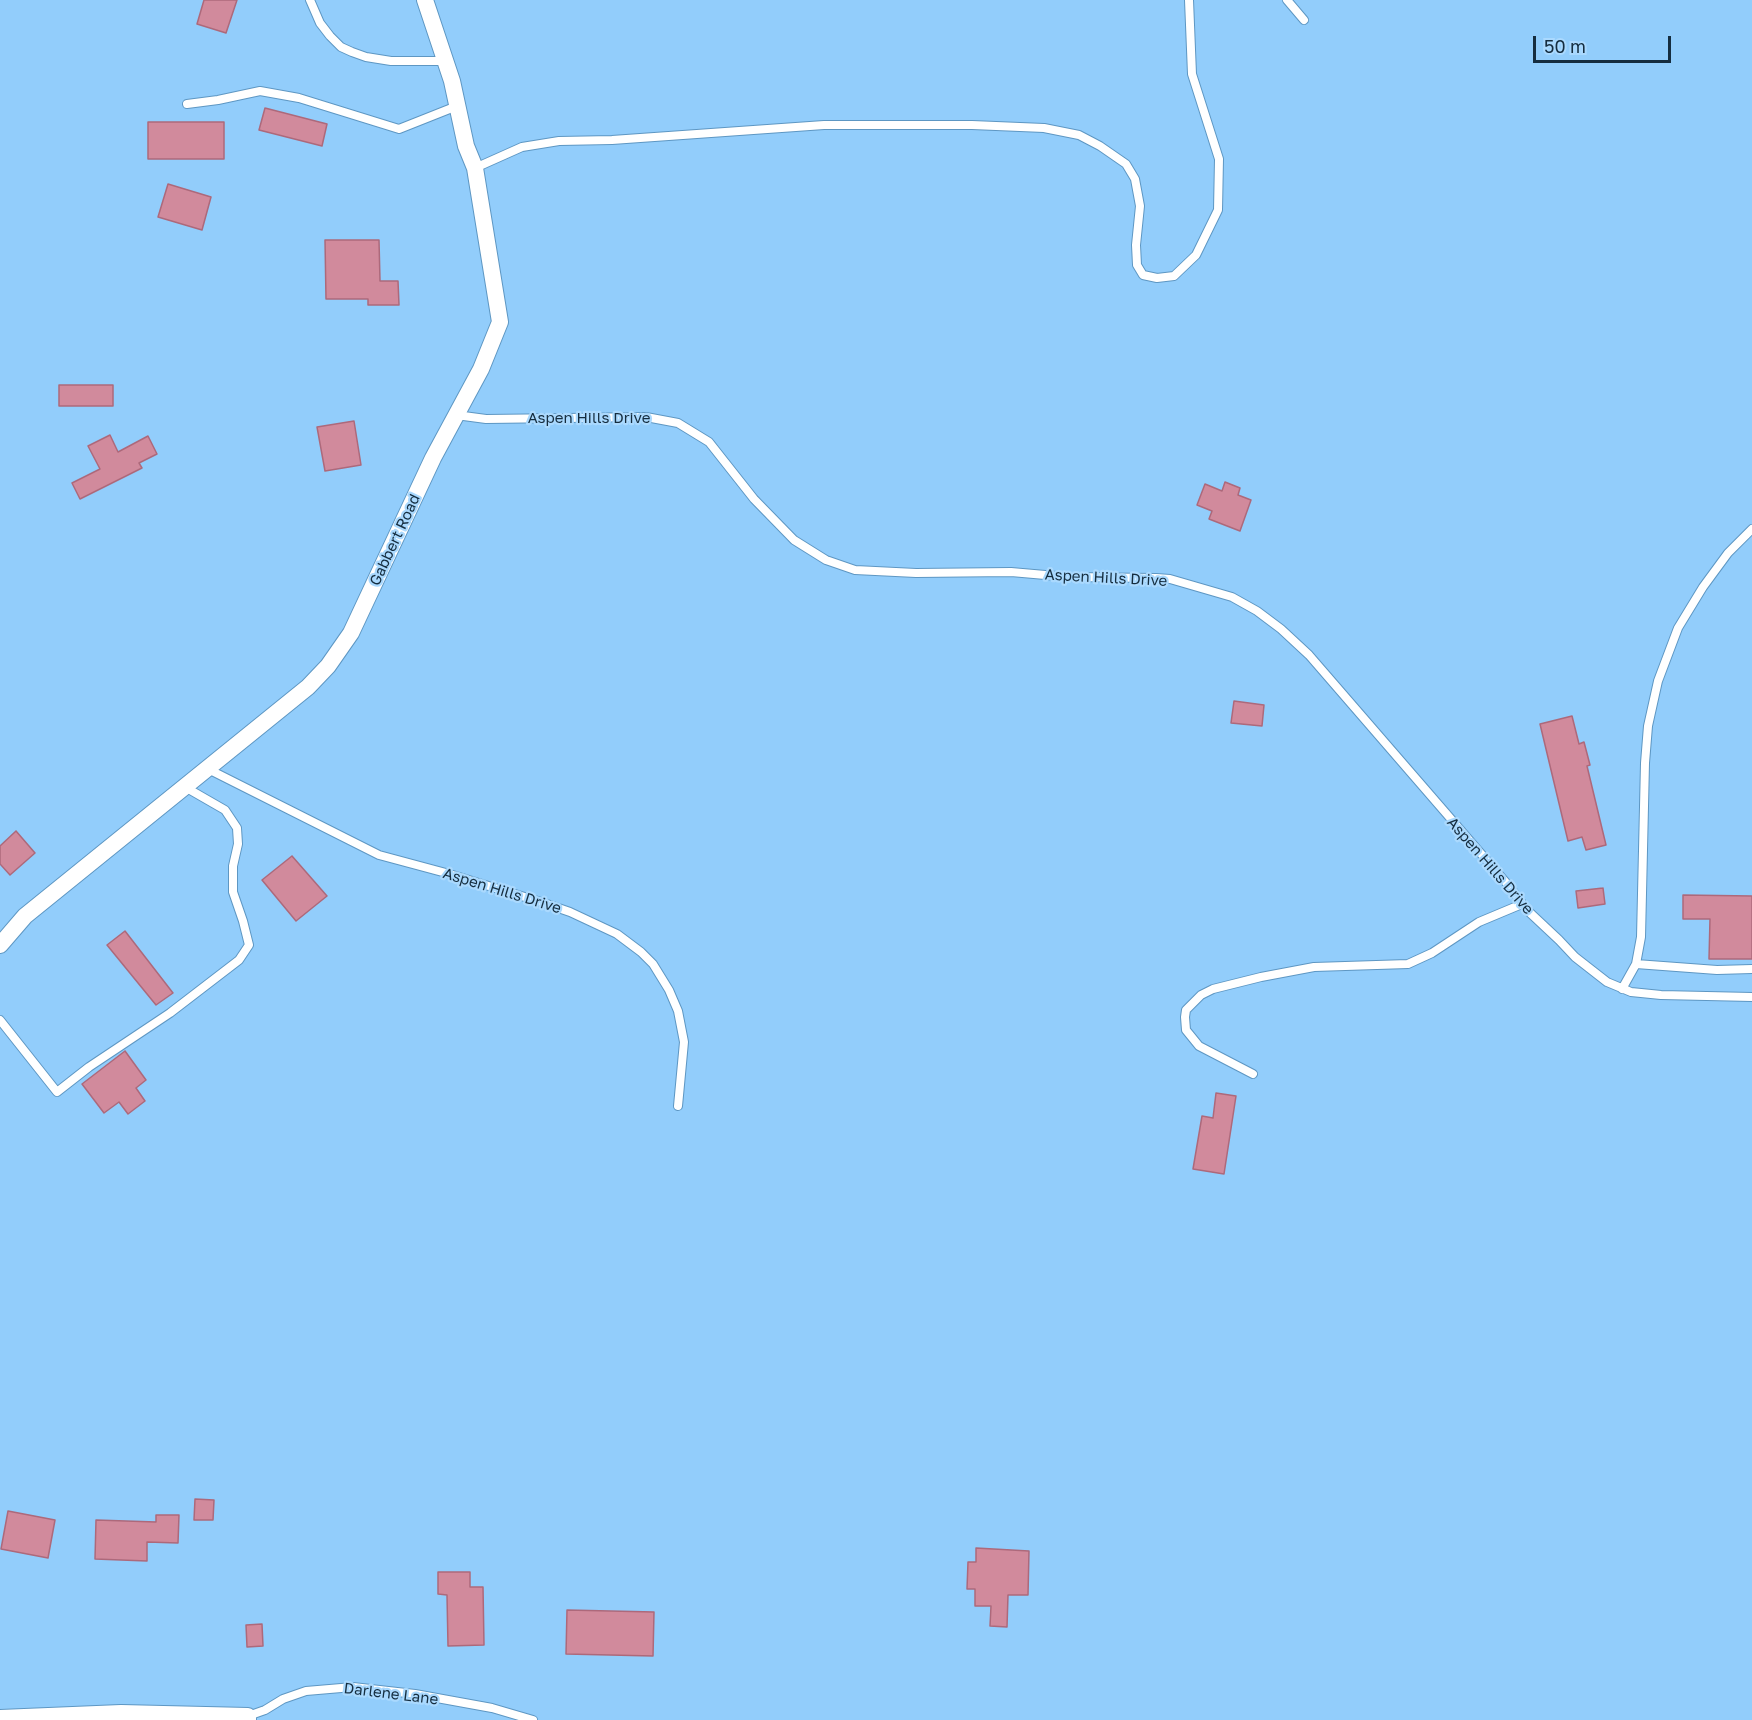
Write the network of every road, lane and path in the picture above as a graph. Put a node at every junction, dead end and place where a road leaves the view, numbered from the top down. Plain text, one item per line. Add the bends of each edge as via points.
1 (310, 0) edge
2 (425, 0) edge
3 (1190, 0) edge
4 (1287, 0) edge
5 (1304, 20) dead end
6 (445, 61) junction
7 (186, 104) dead end
8 (457, 106) junction
9 (475, 168) junction
10 (456, 415) junction
11 (1752, 529) edge
12 (208, 769) junction
13 (185, 787) junction
14 (1522, 904) junction
15 (0, 945) edge
16 (1636, 964) junction
17 (1752, 969) edge
18 (1622, 989) junction
19 (1752, 998) edge
20 (0, 1020) edge
21 (1253, 1074) dead end
22 (678, 1106) dead end
23 (0, 1718) edge
24 (248, 1718) edge
25 (533, 1720) edge

1 - 6 lane via 320,24 341,47 352,52 391,61
2 - 6 street, Gabbert Road
3 - 9 lane via 1192,74 1219,159 1218,210 1196,255 1174,276 1143,275 1137,265 1140,206 1135,179 1126,164 1079,135 1044,128 824,125 559,141 522,147
4 - 5 lane
6 - 8 street, Gabbert Road
7 - 8 lane via 260,91 299,98 399,129
8 - 9 street, Gabbert Road
9 - 10 street, Gabbert Road via 500,322
10 - 12 street, Gabbert Road via 351,633 328,666
10 - 14 lane, Aspen Hills Drive via 486,419 646,417 678,423 710,442 754,499 794,540 826,560 855,570 1170,579 1232,597 1257,610 1309,655
11 - 16 lane via 1702,588 1678,628 1658,681 1645,763 1641,937
12 - 13 street, Gabbert Road
12 - 22 lane, Aspen Hills Drive via 379,855 551,906 617,934 653,964 678,1011 684,1042
13 - 15 street, Gabbert Road via 25,916
13 - 20 lane via 225,810 237,828 233,892 249,945 239,960 57,1092
14 - 18 lane, Aspen Hills Drive via 1575,957
14 - 21 lane via 1479,922 1408,964 1314,967 1213,989 1201,996 1186,1010 1186,1030 1199,1046
16 - 17 lane
16 - 18 lane
18 - 19 lane, Aspen Hills Drive via 1661,995
23 - 24 street via 121,1713
24 - 25 lane, Darlene Lane via 283,1698 306,1691 353,1687 416,1694

